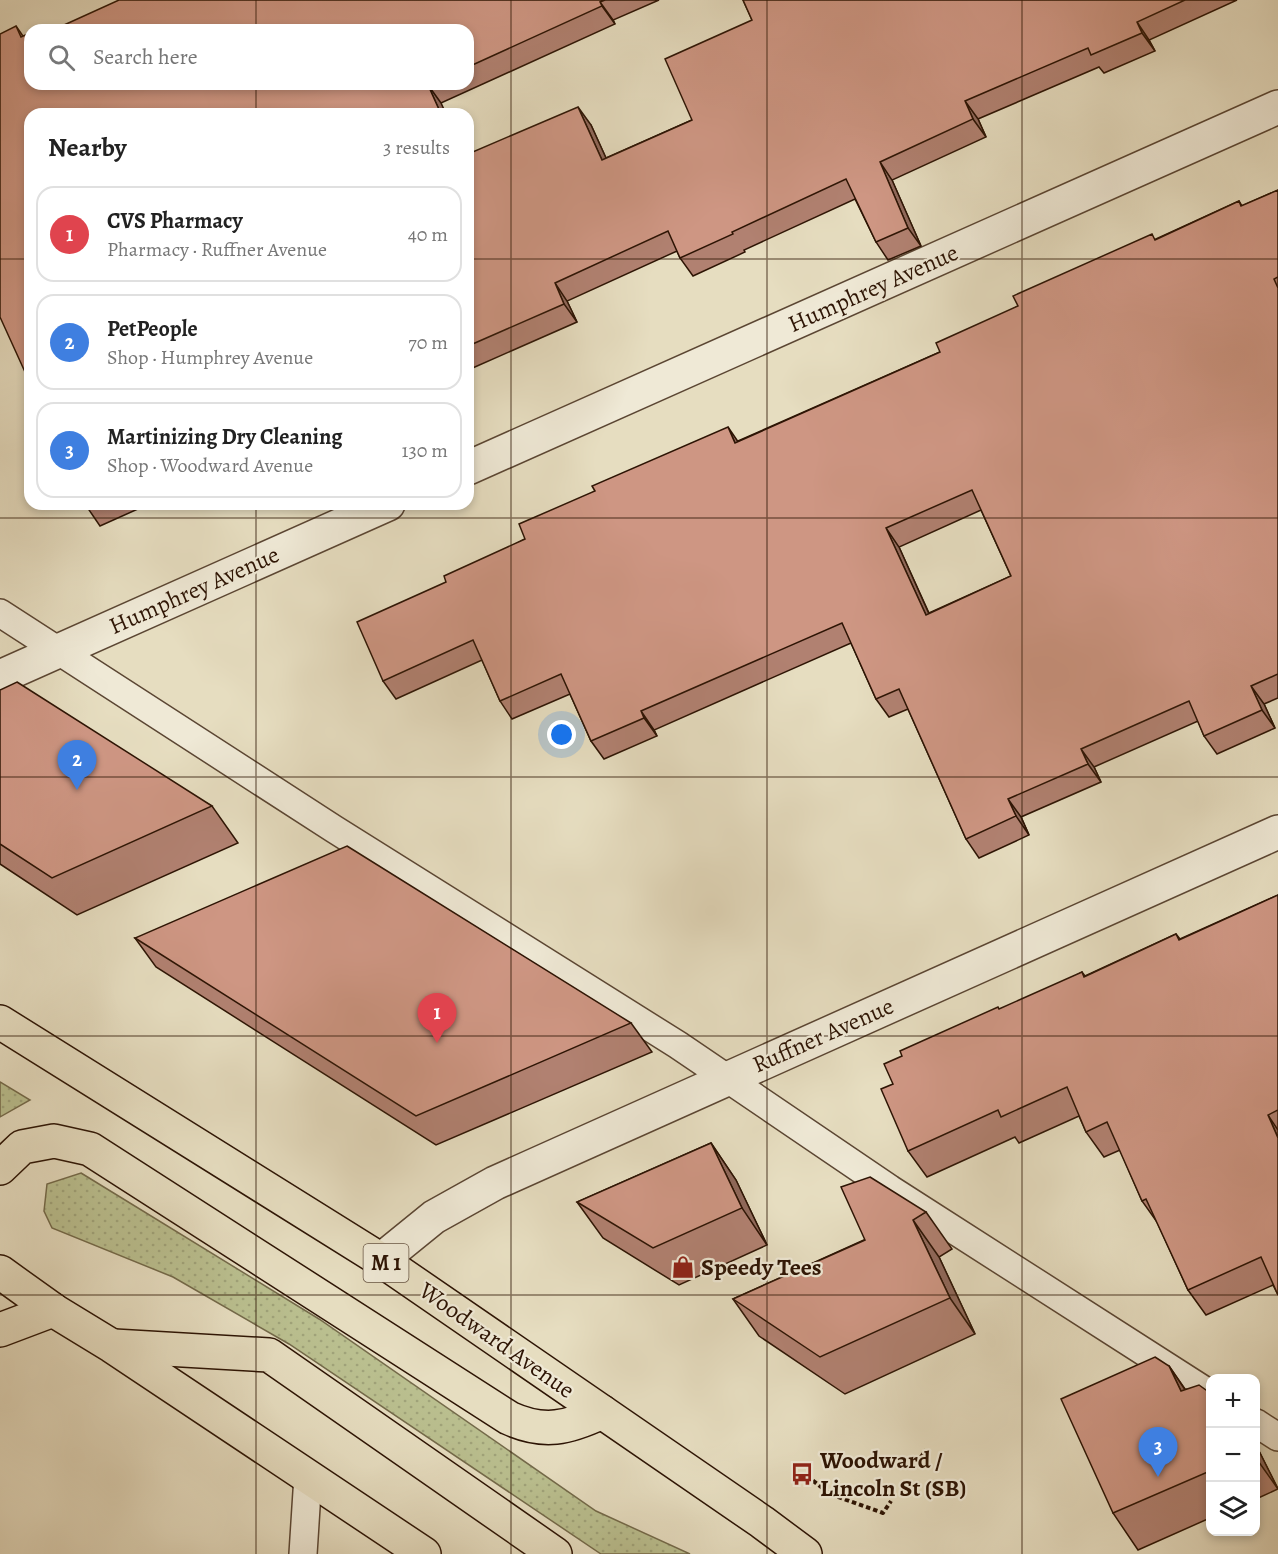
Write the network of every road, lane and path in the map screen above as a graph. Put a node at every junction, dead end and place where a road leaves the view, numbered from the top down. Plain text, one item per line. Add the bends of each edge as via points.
1 (1278, 107) edge
2 (474, 465) edge
3 (374, 510) edge
4 (0, 613) edge
5 (59, 650) junction
6 (0, 677) edge
7 (1278, 832) edge
8 (0, 1022) edge
9 (727, 1079) junction
10 (0, 1168) edge
11 (381, 1260) junction
12 (2, 1270) edge
13 (53, 1310) junction
14 (0, 1330) edge
15 (112, 1346) junction
16 (1206, 1391) edge
17 (602, 1412) junction
18 (1260, 1426) edge
19 (1278, 1437) edge
20 (926, 1450) dead end
21 (921, 1457) dead end
22 (308, 1476) junction
23 (807, 1476) dead end
24 (891, 1501) dead end
25 (762, 1522) junction
26 (303, 1554) edge
27 (422, 1554) edge
28 (555, 1554) edge
29 (787, 1554) edge
30 (804, 1554) edge

1 - 2 street, Humphrey Avenue
3 - 5 street, Humphrey Avenue
4 - 5 lane
5 - 6 street, Humphrey Avenue
5 - 9 lane
7 - 9 street, Ruffner Avenue
8 - 11 main road, Woodward Avenue / M 1
9 - 11 street, Ruffner Avenue via 495,1183 434,1217
9 - 16 lane via 890,1189
10 - 17 main road via 22,1147 54,1141 90,1149 509,1418 555,1428
11 - 17 main road, Woodward Avenue / M 1
12 - 13 main road
13 - 14 main road
13 - 15 main road
15 - 22 main road
15 - 28 main road via 269,1355
17 - 25 main road, Woodward Avenue / M 1
18 - 19 lane
20 - 21 path
22 - 26 lane
22 - 27 main road
23 - 24 path via 830,1494 883,1513
25 - 29 main road
25 - 30 main road, Woodward Avenue / M 1

